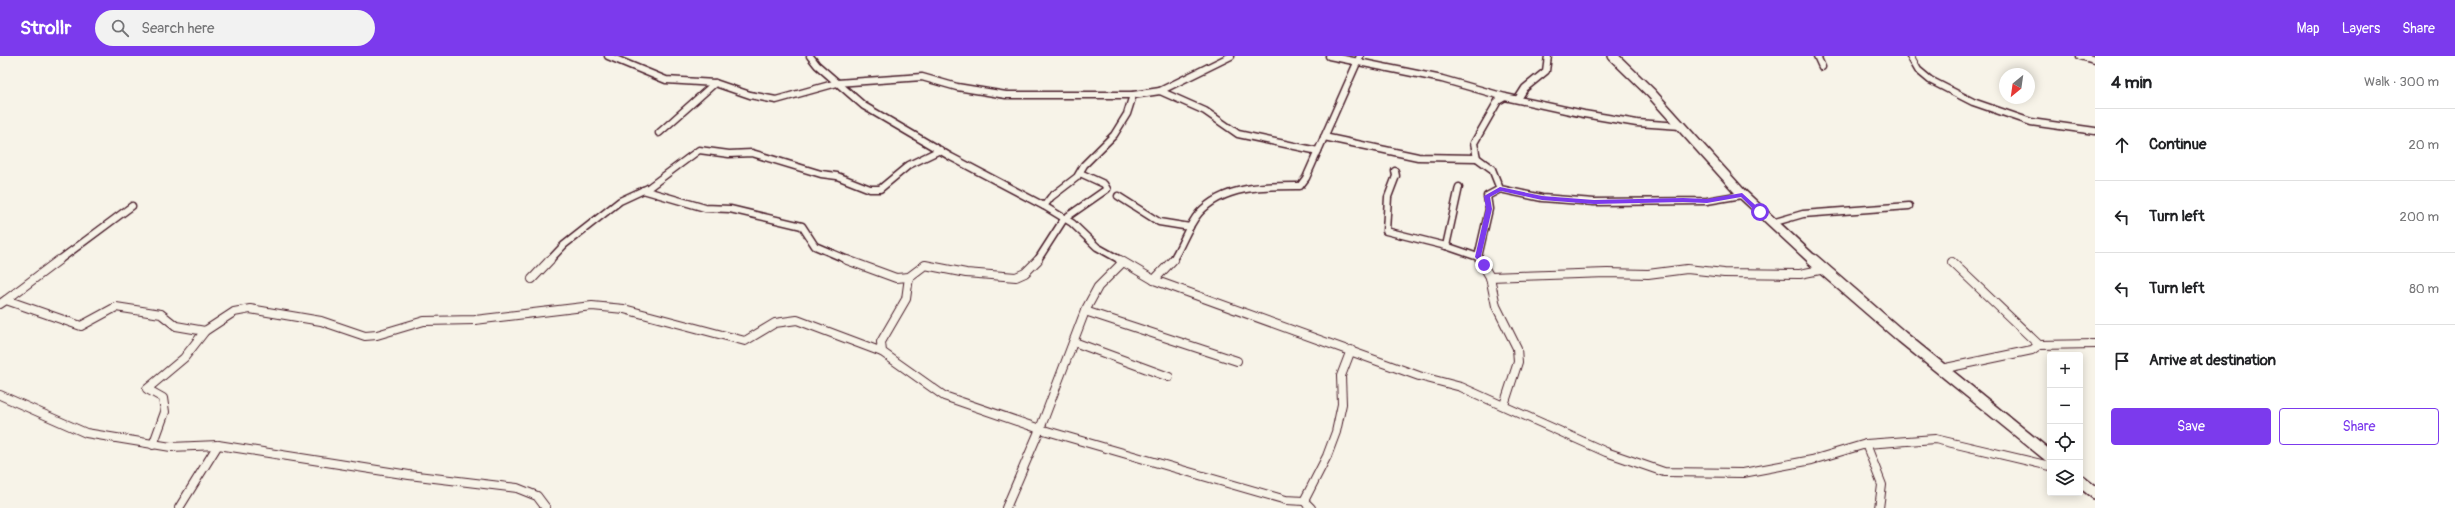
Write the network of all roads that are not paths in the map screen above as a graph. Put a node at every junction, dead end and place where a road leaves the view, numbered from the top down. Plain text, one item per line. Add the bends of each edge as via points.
1 (608, 56) edge
2 (810, 56) edge
3 (1231, 56) edge
4 (1329, 56) edge
5 (1360, 56) edge
6 (1548, 56) edge
7 (1613, 56) edge
8 (1817, 56) edge
9 (1910, 56) edge
10 (2080, 56) edge
11 (2095, 60) edge
12 (1355, 62) junction
13 (1822, 67) dead end
14 (715, 83) junction
15 (837, 83) junction
16 (1160, 91) junction
17 (1134, 95) junction
18 (1505, 97) junction
19 (1518, 99) junction
20 (1681, 126) junction
21 (2095, 132) edge
22 (659, 133) dead end
23 (1324, 137) junction
24 (940, 150) junction
25 (1318, 151) junction
26 (1477, 158) junction
27 (1396, 171) dead end
28 (1080, 173) junction
29 (1459, 187) dead end
30 (1500, 189) junction
31 (643, 190) junction
32 (1742, 195) junction
33 (1118, 196) dead end
34 (132, 206) dead end
35 (1044, 206) junction
36 (1909, 206) dead end
37 (1065, 218) junction
38 (1772, 223) junction
39 (1190, 227) junction
40 (1446, 246) junction
41 (1478, 257) junction
42 (1122, 262) junction
43 (1952, 262) dead end
44 (1825, 269) junction
45 (909, 277) junction
46 (1490, 277) junction
47 (532, 279) dead end
48 (1154, 280) junction
49 (3, 302) edge
50 (1085, 312) junction
51 (205, 331) junction
52 (1074, 342) junction
53 (2095, 344) edge
54 (2039, 345) junction
55 (1351, 350) junction
56 (882, 352) junction
57 (1237, 361) dead end
58 (1941, 369) junction
59 (1169, 377) dead end
60 (0, 395) edge
61 (1504, 405) junction
62 (1040, 429) junction
63 (1866, 444) junction
64 (153, 445) junction
65 (218, 445) junction
66 (2047, 455) edge
67 (2047, 465) edge
68 (2083, 483) edge
69 (2094, 492) edge
70 (1304, 501) junction
71 (179, 508) edge
72 (546, 508) edge
73 (1006, 508) edge
74 (1312, 508) edge
75 (1879, 508) edge

1 - 14 street via 666,80
2 - 15 street
3 - 16 street
4 - 12 street
5 - 12 street
6 - 19 street via 1546,71 1525,88
7 - 20 main road
8 - 13 street
9 - 21 street via 1922,75 2009,117
10 - 11 street
12 - 18 street via 1442,79
12 - 23 street
14 - 15 street via 750,95 776,100
14 - 22 street
15 - 17 street via 922,76 957,87 1006,95
15 - 24 street via 864,106
16 - 17 street
16 - 25 street via 1205,111 1238,134
17 - 28 street via 1127,114 1114,135 1096,152
18 - 19 street
18 - 26 street via 1498,101 1474,143
19 - 20 street via 1629,121
20 - 32 main road
23 - 25 street
23 - 26 street via 1418,157
24 - 31 street via 909,165 880,188 870,190 837,176 820,174 752,153 729,154 699,150
24 - 35 street
25 - 39 street via 1300,186 1258,187 1216,197
26 - 30 street via 1492,169
27 - 40 street via 1388,197 1386,231
28 - 35 street
28 - 37 street via 1104,184 1107,189 1101,196
29 - 40 street via 1450,214
30 - 32 street via 1542,198 1594,202 1707,201
30 - 41 street via 1487,196 1489,209
31 - 45 street via 705,208 730,209 802,226 815,246 825,252 896,278
31 - 47 street via 620,201 564,245
32 - 38 main road
33 - 39 street via 1156,222
34 - 49 street
35 - 37 street
36 - 38 street via 1803,214
37 - 42 street via 1097,247
37 - 45 street via 1035,265 1022,275 1016,277 966,273 925,265
38 - 44 main road
39 - 48 street via 1176,256
40 - 41 street
41 - 46 street
42 - 48 street
42 - 50 street via 1098,287
43 - 54 street
44 - 46 street via 1800,274 1724,273 1687,269 1648,274
44 - 58 main road
45 - 56 street via 906,299 881,342
46 - 61 street via 1496,306 1517,348 1518,362
48 - 55 street
49 - 51 street via 81,326 116,308 161,314 176,326
50 - 52 street
50 - 57 street
51 - 56 street via 234,312 250,310 321,322 365,336 424,321 482,319 592,306 624,309 745,341 758,336 776,320 786,318
51 - 64 street via 184,358 147,389 163,398 165,412
52 - 59 street
52 - 62 street
53 - 54 street
54 - 58 street via 2032,350
55 - 61 street via 1419,376 1461,387
55 - 70 street via 1343,365 1340,383 1342,406 1336,428 1326,460
56 - 62 street via 944,396
58 - 66 main road
60 - 64 street via 86,434
61 - 63 street via 1606,452 1664,472 1743,474 1812,460
62 - 70 street via 1286,500
62 - 73 street
63 - 67 street via 1935,439
63 - 75 street via 1882,485
64 - 65 street
65 - 71 street
65 - 72 street via 409,475 517,488 537,496
68 - 69 main road
70 - 74 street

